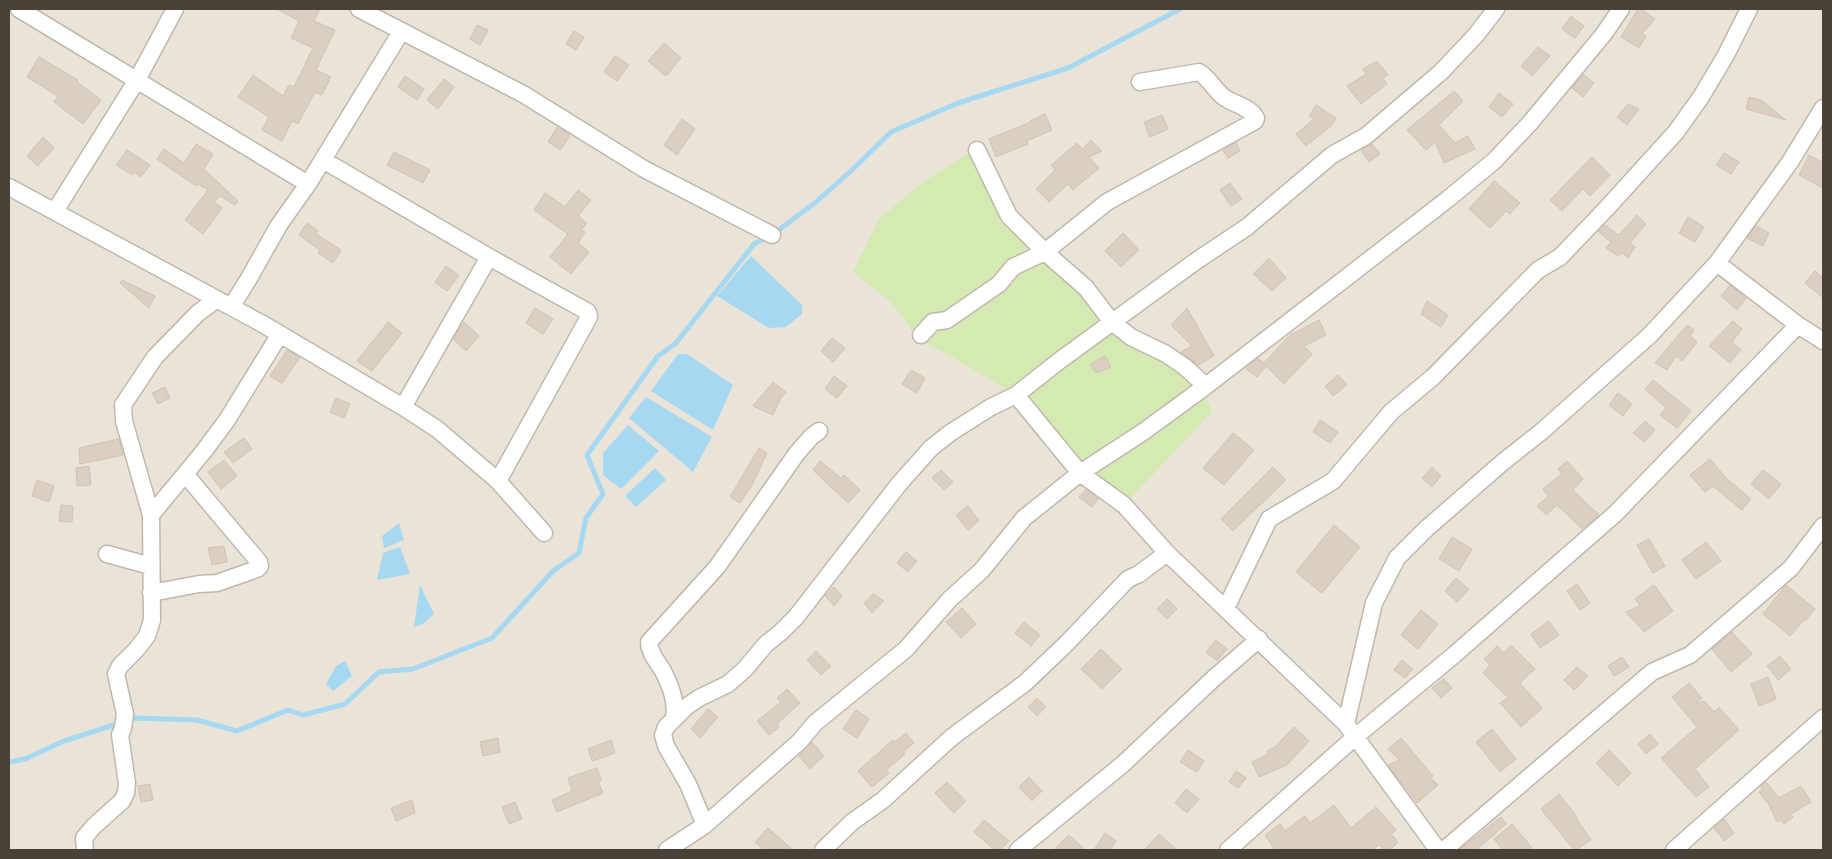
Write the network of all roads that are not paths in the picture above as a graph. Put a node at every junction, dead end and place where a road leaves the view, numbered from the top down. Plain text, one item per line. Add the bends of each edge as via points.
1 (19, 9) edge
2 (175, 9) edge
3 (359, 9) edge
4 (1496, 9) edge
5 (1621, 9) edge
6 (1749, 9) edge
7 (401, 32) junction
8 (137, 80) junction
9 (1140, 82) dead end
10 (1823, 108) edge
11 (977, 150) dead end
12 (323, 160) junction
13 (308, 184) junction
14 (9, 187) edge
15 (55, 211) junction
16 (772, 235) dead end
17 (1045, 252) junction
18 (489, 257) junction
19 (1717, 263) junction
20 (224, 303) junction
21 (1112, 322) junction
22 (1798, 325) junction
23 (280, 334) junction
24 (921, 335) dead end
25 (1823, 341) edge
26 (1206, 386) junction
27 (1016, 395) junction
28 (403, 406) junction
29 (820, 431) dead end
30 (1080, 473) junction
31 (185, 474) junction
32 (498, 481) junction
33 (151, 515) junction
34 (1823, 526) edge
35 (544, 533) dead end
36 (1167, 553) junction
37 (107, 554) dead end
38 (152, 566) junction
39 (152, 593) junction
40 (1226, 608) junction
41 (1259, 639) junction
42 (674, 717) junction
43 (1823, 718) edge
44 (1350, 730) junction
45 (705, 825) junction
46 (84, 850) edge
47 (667, 850) edge
48 (823, 850) edge
49 (1018, 850) edge
50 (1228, 850) edge
51 (1438, 850) edge
52 (1444, 850) edge
53 (1674, 850) edge

1 - 8 street
2 - 8 street
3 - 7 street
4 - 21 street via 1441,72 1366,136 1332,155 1247,227
5 - 26 street via 1530,123 1494,161
6 - 40 street via 1726,55 1676,132 1606,209 1560,257 1538,270 1433,377 1391,412 1333,480 1269,519
7 - 12 street
7 - 16 street via 515,90 644,169
8 - 13 street
8 - 15 street
9 - 17 street via 1199,72 1224,98 1250,111 1256,118 1107,202
10 - 19 street via 1790,162
11 - 17 street via 1009,216
12 - 13 street
12 - 18 street
13 - 20 street via 279,225 248,280
14 - 15 street
15 - 20 street
17 - 21 street via 1086,288
17 - 24 street via 1014,267 999,284 947,320 933,322
18 - 28 street
18 - 32 street via 587,310 589,315
19 - 22 street
19 - 44 street via 1650,334 1397,558 1374,603
20 - 23 street
20 - 33 street via 198,313 155,357 123,405 124,421
21 - 26 street via 1131,337 1166,354
21 - 27 street
22 - 25 street
22 - 44 street via 1614,514 1454,655
23 - 28 street
23 - 31 street via 227,420
26 - 30 street
27 - 30 street
27 - 42 street via 950,433 931,448 791,622 728,684 699,698
28 - 32 street via 437,429
29 - 42 street via 793,459 717,567 649,642 650,651 672,693 676,709
30 - 36 street via 1124,505
30 - 45 street via 1024,518 982,570 950,599 906,649 815,724
31 - 33 street
31 - 39 street via 260,566 217,583
32 - 35 street
33 - 38 street
34 - 52 street via 1790,568 1697,649 1685,658 1652,672
36 - 40 street
36 - 48 street via 1128,579 1025,683 952,737
37 - 38 street
38 - 39 street
39 - 46 street via 152,620 147,636 116,674 124,721 120,735 126,792 122,801 84,838
40 - 41 street
41 - 44 street
41 - 49 street via 1123,764
42 - 45 street via 666,727 664,741 688,784
43 - 53 street
44 - 50 street
44 - 51 street
45 - 47 street

